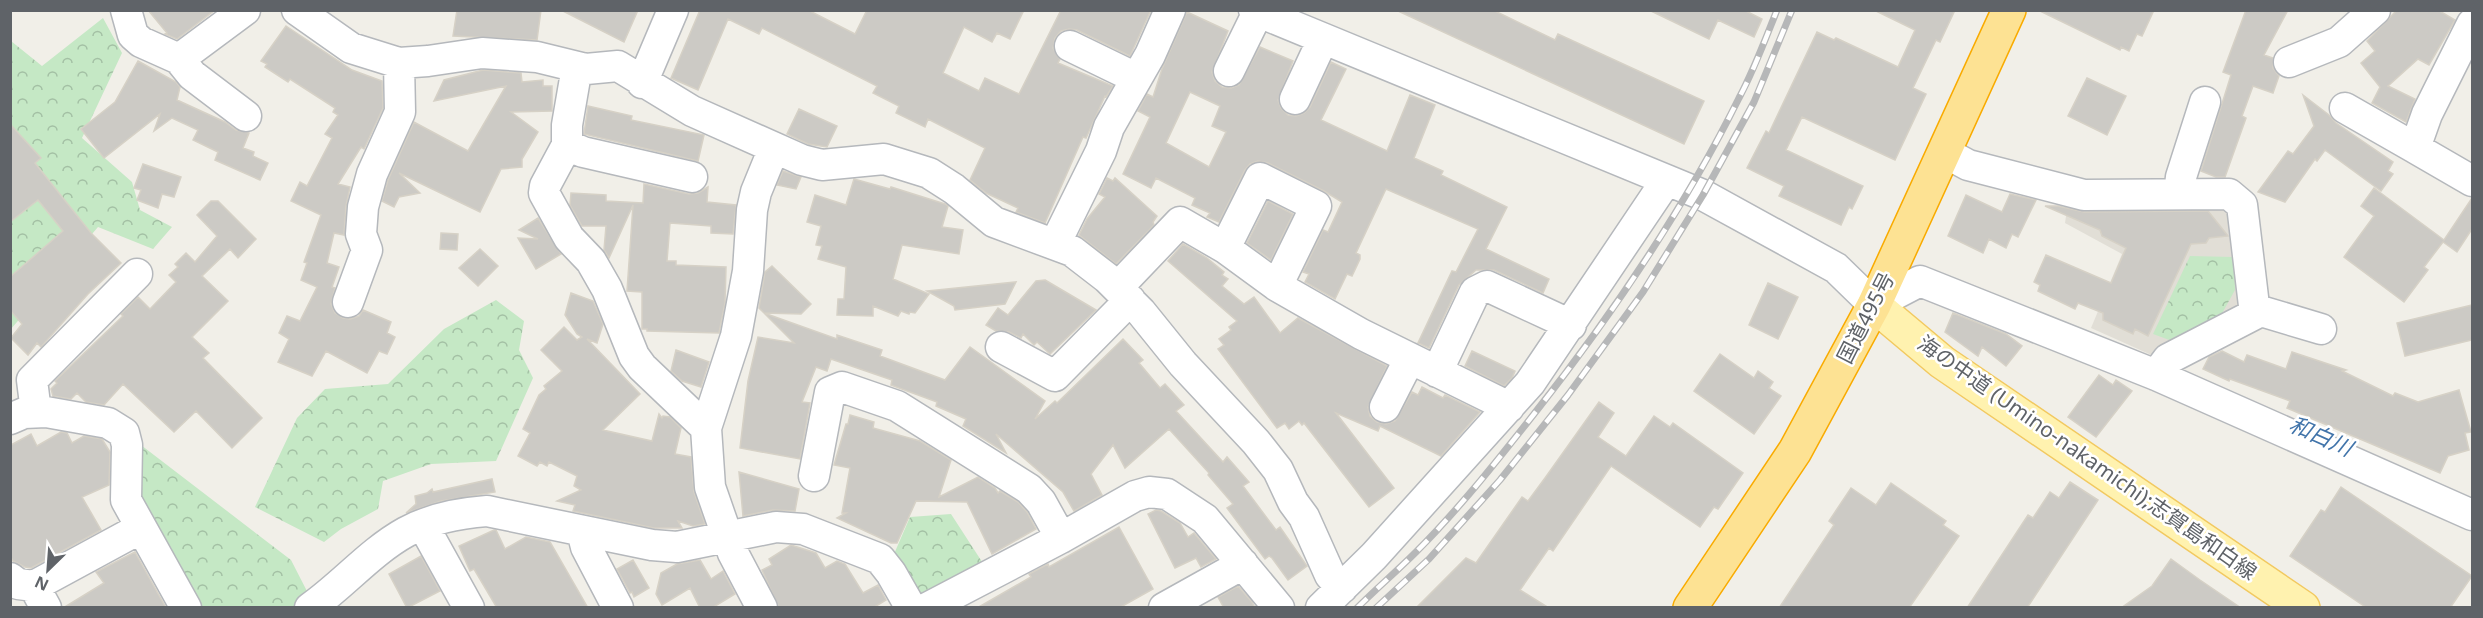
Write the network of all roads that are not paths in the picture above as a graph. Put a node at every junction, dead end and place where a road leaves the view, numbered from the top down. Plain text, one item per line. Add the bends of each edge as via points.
1 (126, 10) edge
2 (245, 10) edge
3 (297, 10) edge
4 (673, 10) edge
5 (1170, 10) edge
6 (2008, 10) edge
7 (2376, 10) edge
8 (2453, 10) edge
9 (1256, 11) edge
10 (2471, 31) edge
11 (1323, 39) junction
12 (1070, 46) dead end
13 (178, 59) junction
14 (2289, 62) dead end
15 (399, 63) junction
16 (577, 67) junction
17 (1229, 70) dead end
18 (1136, 78) junction
19 (642, 82) junction
20 (1295, 99) dead end
21 (2205, 102) dead end
22 (2345, 108) dead end
23 (246, 116) dead end
24 (567, 145) junction
25 (774, 148) junction
26 (2415, 148) junction
27 (1944, 152) junction
28 (692, 177) dead end
29 (1666, 181) junction
30 (2472, 181) edge
31 (2179, 194) junction
32 (1055, 244) junction
33 (1225, 248) junction
34 (137, 274) dead end
35 (1276, 286) junction
36 (1124, 294) junction
37 (348, 302) dead end
38 (1874, 305) junction
39 (2254, 309) junction
40 (1571, 325) junction
41 (2321, 329) dead end
42 (1001, 347) dead end
43 (1410, 358) junction
44 (1437, 372) junction
45 (2156, 375) junction
46 (1385, 407) dead end
47 (1509, 407) junction
48 (23, 416) edge
49 (706, 428) junction
50 (814, 476) dead end
51 (2472, 516) edge
52 (423, 525) junction
53 (141, 528) junction
54 (582, 531) junction
55 (728, 537) junction
56 (1061, 538) junction
57 (1243, 564) junction
58 (30, 590) edge
59 (1331, 598) edge
60 (316, 606) edge
61 (186, 608) edge
62 (469, 608) edge
63 (618, 608) edge
64 (762, 608) edge
65 (911, 608) edge
66 (927, 608) edge
67 (1164, 608) edge
68 (1280, 608) edge
69 (1690, 608) edge
70 (2303, 608) edge

1 - 13 street via 134,35 141,42
2 - 13 street
3 - 15 street via 351,48
4 - 19 street
5 - 18 street
6 - 27 highway, 国道495号
7 - 14 street via 2339,42
8 - 10 street
9 - 11 street
9 - 17 street
10 - 26 street via 2427,114
11 - 20 street
11 - 29 street
12 - 18 street
13 - 23 street via 192,75
15 - 16 street via 482,53 537,57
15 - 37 street via 400,112 372,174 361,234 367,250
16 - 19 street via 618,66
16 - 24 street
18 - 32 street
19 - 25 street via 692,111
21 - 31 street
22 - 26 street
24 - 28 street
24 - 49 street via 544,193 569,238 591,261 638,362
25 - 32 street via 822,165 884,159 929,173 994,222
25 - 49 street via 752,210 748,271 736,336
26 - 30 street
27 - 31 street via 1968,165 2084,195
27 - 38 highway, 国道495号
29 - 38 street via 1703,195 1836,268
29 - 40 street
31 - 39 street via 2229,194 2242,205
32 - 36 street via 1072,251
33 - 35 street
33 - 35 street via 1260,178 1316,206
33 - 36 street via 1180,222
34 - 48 street via 32,380
35 - 43 street
36 - 42 street via 1055,376
36 - 59 street via 1278,470 1330,574
38 - 45 street via 1920,281
38 - 69 highway, 国道495号 via 1795,451
38 - 70 main road, 海の中道 (Umino-nakamichi);志賀島和白線 via 1942,362
39 - 41 street
39 - 45 street via 2255,314 2168,359
40 - 44 street via 1487,286 1475,292
40 - 47 street
43 - 44 street
43 - 46 street
44 - 47 street
45 - 51 street
47 - 59 street
48 - 53 street via 46,412 108,423 124,433 126,500
49 - 55 street via 710,487
50 - 56 street via 830,392 842,387 897,406 1029,489
52 - 54 street via 463,513 487,511
52 - 60 street via 381,549
52 - 62 street
53 - 58 street
53 - 61 street
54 - 55 street via 678,547
54 - 63 street via 586,548
55 - 64 street
55 - 65 street via 776,527 803,529 835,541 880,559
56 - 57 street via 1135,496 1149,492 1167,494 1205,519
56 - 66 street
57 - 67 street
57 - 68 street

